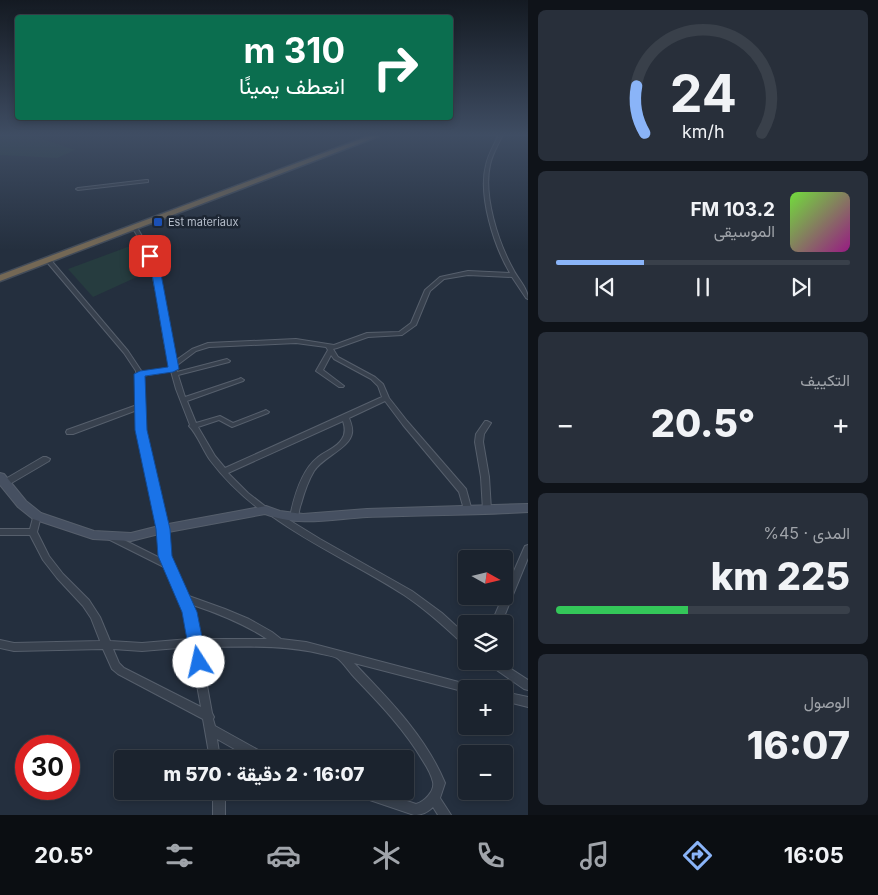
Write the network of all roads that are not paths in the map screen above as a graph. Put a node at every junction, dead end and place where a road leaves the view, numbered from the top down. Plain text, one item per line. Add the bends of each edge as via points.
1 (269, 174) edge
2 (275, 174) edge
3 (487, 174) edge
4 (146, 181) dead end
5 (78, 189) dead end
6 (134, 227) junction
7 (48, 260) junction
8 (514, 275) junction
9 (0, 276) edge
10 (528, 297) edge
11 (329, 349) junction
12 (227, 361) dead end
13 (174, 369) junction
14 (140, 374) junction
15 (241, 380) dead end
16 (341, 386) dead end
17 (386, 398) junction
18 (184, 400) junction
19 (140, 406) junction
20 (266, 412) dead end
21 (345, 417) junction
22 (487, 423) dead end
23 (193, 426) junction
24 (70, 432) dead end
25 (46, 459) dead end
26 (223, 472) junction
27 (2, 480) edge
28 (528, 508) edge
29 (487, 510) junction
30 (468, 511) junction
31 (271, 512) junction
32 (37, 516) junction
33 (294, 517) junction
34 (163, 529) junction
35 (0, 532) edge
36 (33, 532) junction
37 (111, 537) junction
38 (528, 548) edge
39 (169, 566) junction
40 (184, 598) junction
41 (500, 615) edge
42 (458, 633) edge
43 (196, 643) junction
44 (279, 643) junction
45 (0, 644) edge
46 (106, 645) junction
47 (342, 656) junction
48 (504, 670) edge
49 (458, 686) edge
50 (528, 686) edge
51 (513, 699) edge
52 (528, 702) edge
53 (209, 717) junction
54 (211, 730) junction
55 (214, 750) edge
56 (247, 750) edge
57 (433, 798) junction
58 (219, 800) edge
59 (386, 800) edge
60 (219, 815) edge
61 (445, 815) edge

1 - 9 highway
2 - 6 highway
3 - 8 street via 489,203 501,254
4 - 5 street
6 - 7 highway
6 - 13 street via 156,274
7 - 9 highway
7 - 14 street via 126,352
8 - 10 street
8 - 11 street via 477,273 442,278 428,290 414,324 403,332 368,335
11 - 13 street via 296,341 208,345 194,350
11 - 16 street via 319,370
11 - 17 street via 336,358 378,383
12 - 13 street
13 - 14 street
13 - 18 street
14 - 19 street
15 - 18 street
17 - 21 street
17 - 30 street via 442,469 456,481 465,496
18 - 23 street
19 - 24 street
19 - 34 street via 141,430
20 - 23 street via 232,425 220,418
21 - 26 street
21 - 33 street via 349,435 343,444 318,460 295,506
22 - 29 street via 479,442
23 - 26 street
25 - 27 street
26 - 31 street via 251,500
27 - 32 street
28 - 29 street
29 - 30 street
30 - 33 street via 369,513 318,519
31 - 33 street
31 - 34 street
31 - 42 street via 308,538 416,599
32 - 36 street
32 - 37 street via 93,535
34 - 37 street via 131,537
34 - 39 street
35 - 36 street
36 - 46 street via 46,558 86,603
37 - 39 street
38 - 41 street
39 - 40 street
40 - 43 street
40 - 44 street via 234,617
43 - 44 street
43 - 46 street via 142,647
43 - 53 street
44 - 47 street via 321,648
45 - 46 street via 14,647
46 - 53 street via 115,666 121,671
47 - 49 street
47 - 57 street via 420,747 438,780 439,786
48 - 50 street
51 - 52 street
53 - 54 street
54 - 55 street
54 - 56 street
57 - 59 street via 422,810
57 - 61 street
58 - 60 street

